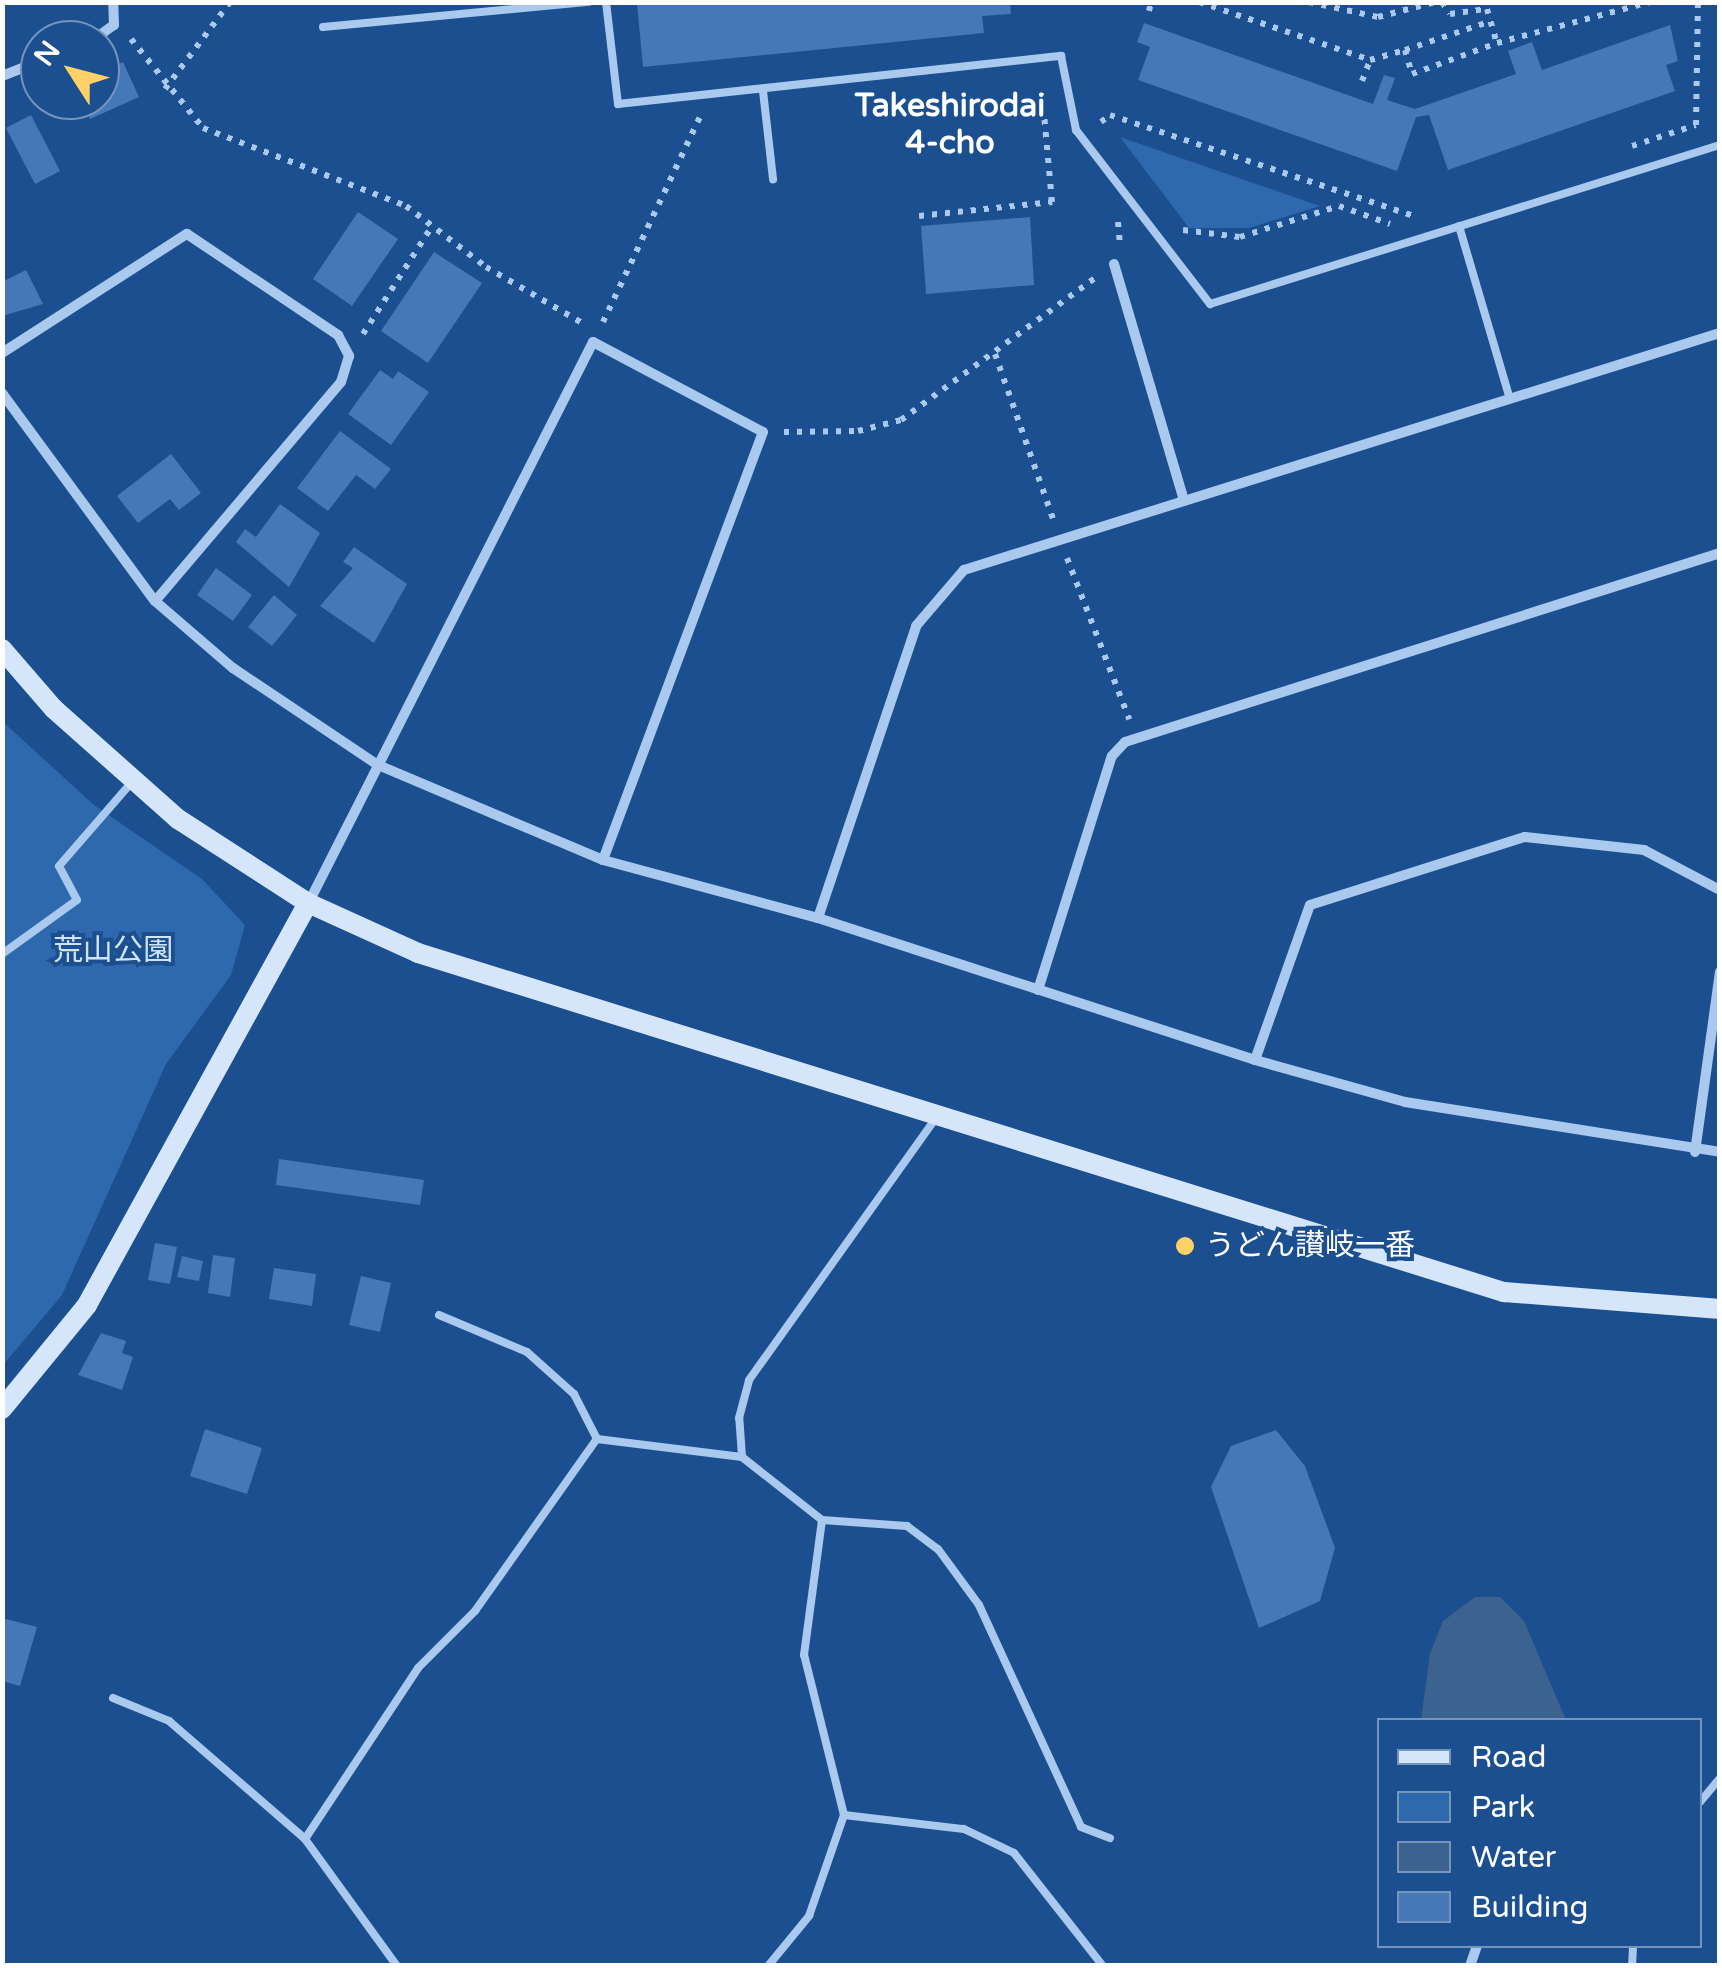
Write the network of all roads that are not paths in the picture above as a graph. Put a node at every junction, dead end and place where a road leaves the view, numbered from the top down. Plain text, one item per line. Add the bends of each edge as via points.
1 (589, 2) edge
2 (606, 2) edge
3 (323, 26) dead end
4 (763, 91) junction
5 (1720, 145) edge
6 (773, 179) dead end
7 (1459, 226) junction
8 (1114, 264) road end
9 (1720, 333) edge
10 (2, 353) edge
11 (2, 393) edge
12 (1510, 399) junction
13 (1184, 501) junction
14 (1720, 553) edge
15 (156, 601) junction
16 (2, 649) edge
17 (378, 765) junction
18 (132, 782) junction
19 (602, 860) junction
20 (1720, 890) edge
21 (308, 903) junction
22 (818, 918) junction
23 (2, 954) edge
24 (1720, 972) edge
25 (1038, 990) junction
26 (1255, 1060) junction
27 (936, 1117) junction
28 (1695, 1152) junction
29 (1720, 1152) edge
30 (1720, 1310) edge
31 (439, 1315) dead end
32 (2, 1409) edge
33 (597, 1440) junction
34 (742, 1458) junction
35 (822, 1520) junction
36 (113, 1698) dead end
37 (1720, 1778) edge
38 (1702, 1800) edge
39 (844, 1815) junction
40 (1110, 1838) dead end
41 (305, 1839) junction
42 (397, 1965) edge
43 (768, 1966) edge
44 (1103, 1966) edge

1 - 3 lane
2 - 4 lane via 618,104
4 - 6 lane
4 - 7 lane via 1062,56 1076,130 1210,304
5 - 7 lane
7 - 12 lane
8 - 13 street
9 - 12 street
10 - 15 street via 187,234 338,335 348,356 342,382
11 - 15 street
12 - 13 street
13 - 22 street via 964,570 916,626
14 - 25 street via 1125,742 1112,756
15 - 17 street via 233,668
16 - 18 street
17 - 19 street
17 - 19 street via 593,342 763,432
17 - 21 street
18 - 21 street
18 - 23 lane via 59,866 77,900
19 - 22 street
20 - 26 street via 1644,850 1525,837 1310,905
21 - 27 street via 418,952
21 - 32 street via 87,1305
22 - 25 street
24 - 28 street
25 - 26 street
26 - 28 street via 1406,1102
27 - 30 street via 1504,1292
27 - 34 lane via 922,1147 749,1380 739,1418
28 - 29 street
31 - 33 lane via 527,1352 574,1394
33 - 34 lane
33 - 41 lane via 476,1611 396,1698
34 - 35 lane
35 - 39 lane via 804,1655
35 - 40 lane via 907,1526 964,1577 1048,1745 1066,1802 1081,1827
36 - 41 lane via 168,1721
37 - 38 lane
39 - 43 lane via 809,1916
39 - 44 lane via 964,1829 1014,1853
41 - 42 lane

